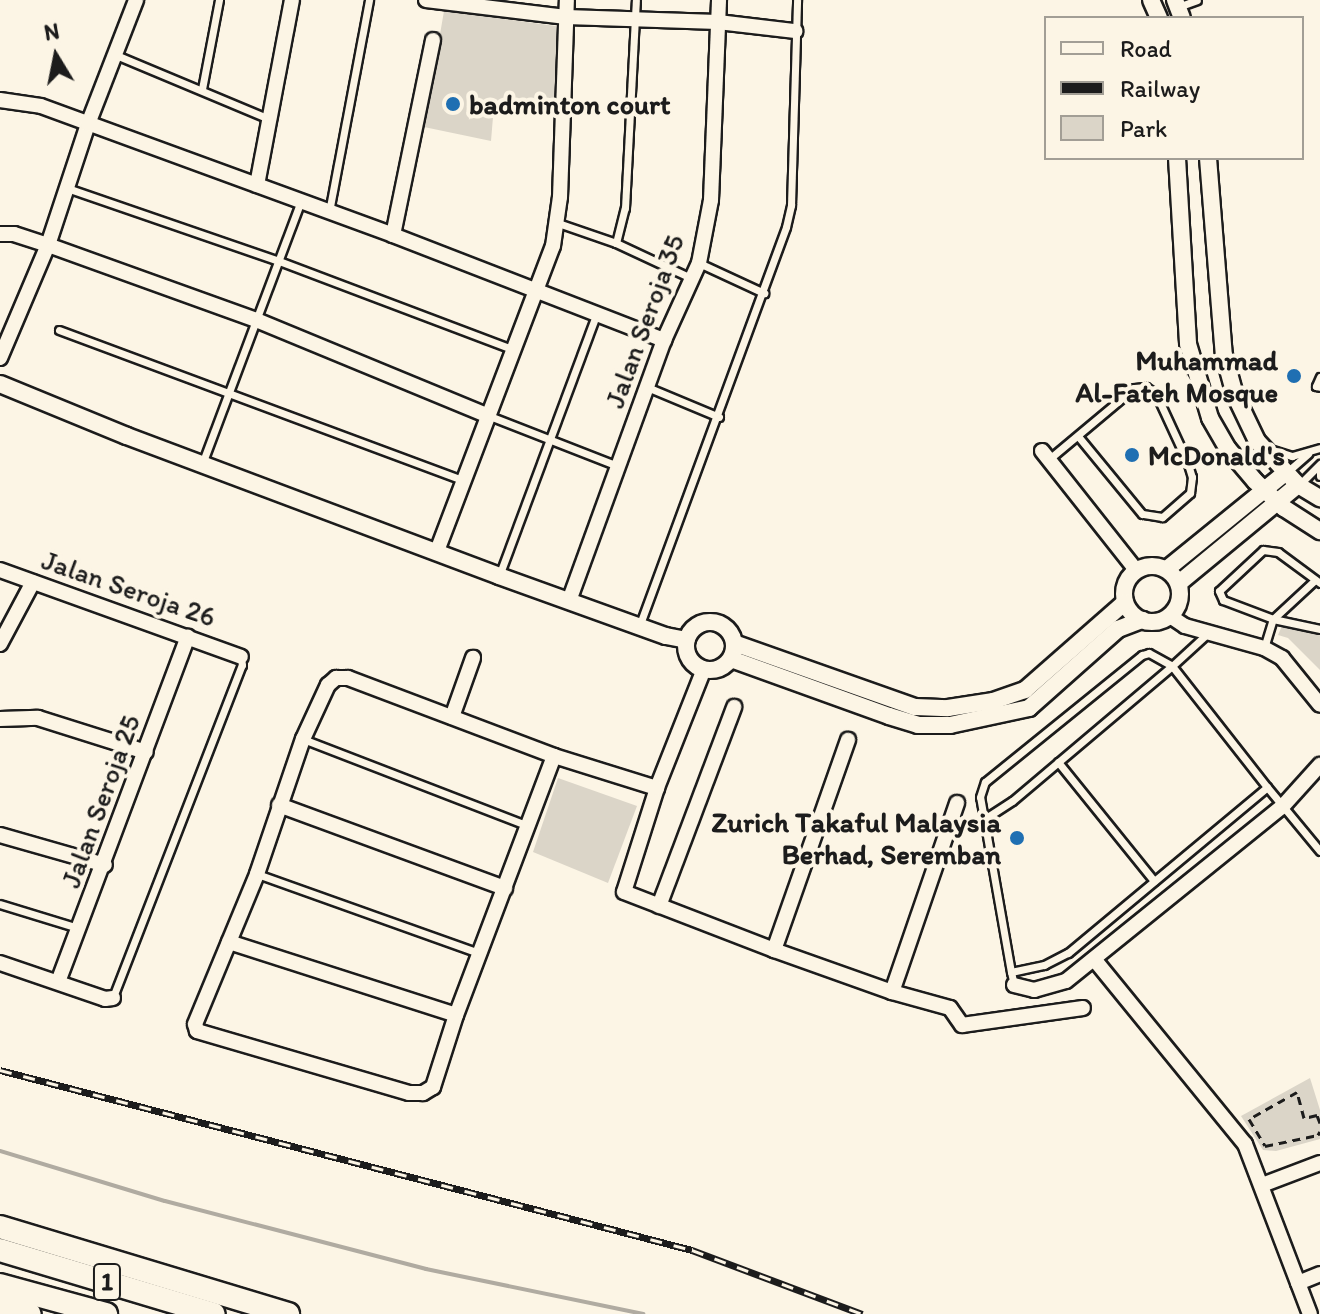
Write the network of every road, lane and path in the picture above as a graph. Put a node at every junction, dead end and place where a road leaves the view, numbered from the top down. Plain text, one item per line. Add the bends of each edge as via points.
1 (136, 0) edge
2 (219, 0) edge
3 (292, 0) edge
4 (369, 0) edge
5 (426, 0) edge
6 (567, 0) edge
7 (636, 0) edge
8 (719, 0) edge
9 (797, 0) edge
10 (1197, 0) edge
11 (475, 4) edge
12 (1179, 8) edge
13 (566, 17) junction
14 (635, 19) junction
15 (718, 22) junction
16 (795, 31) junction
17 (433, 40) dead end
18 (116, 55) junction
19 (202, 89) junction
20 (0, 100) edge
21 (269, 119) junction
22 (88, 124) junction
23 (1177, 160) edge
24 (1208, 160) edge
25 (257, 185) junction
26 (67, 188) junction
27 (301, 201) junction
28 (329, 212) junction
29 (558, 223) junction
30 (0, 234) edge
31 (393, 235) junction
32 (616, 243) junction
33 (48, 245) junction
34 (279, 261) junction
35 (699, 263) junction
36 (691, 278) junction
37 (537, 293) junction
38 (764, 293) junction
39 (596, 315) junction
40 (256, 320) junction
41 (59, 330) dead end
42 (664, 340) junction
43 (514, 350) junction
44 (0, 358) edge
45 (1320, 377) edge
46 (0, 384) edge
47 (647, 387) junction
48 (1320, 387) edge
49 (229, 393) junction
50 (487, 415) junction
51 (719, 417) junction
52 (1078, 436) junction
53 (550, 438) junction
54 (1257, 441) junction
55 (1320, 448) edge
56 (1309, 453) junction
57 (1045, 455) joint
58 (202, 464) junction
59 (1320, 464) edge
60 (618, 466) junction
61 (1285, 473) junction
62 (463, 480) junction
63 (1298, 485) junction
64 (1265, 490) junction
65 (1320, 498) edge
66 (1278, 503) junction
67 (1320, 531) edge
68 (437, 551) junction
69 (1167, 569) junction
70 (0, 570) edge
71 (1136, 570) junction
72 (499, 576) junction
73 (33, 582) junction
74 (1317, 582) edge
75 (1179, 583) junction
76 (569, 601) junction
77 (1125, 602) junction
78 (1170, 616) junction
79 (1273, 619) junction
80 (1142, 620) junction
81 (639, 626) junction
82 (1320, 629) edge
83 (1208, 633) junction
84 (188, 637) junction
85 (687, 640) junction
86 (0, 644) edge
87 (1264, 648) junction
88 (732, 651) junction
89 (241, 657) joint
90 (473, 658) dead end
91 (1172, 666) junction
92 (704, 669) junction
93 (1320, 705) edge
94 (734, 707) dead end
95 (452, 717) junction
96 (0, 719) edge
97 (303, 739) junction
98 (848, 740) dead end
99 (146, 752) junction
100 (554, 756) junction
101 (1058, 762) junction
102 (1320, 765) edge
103 (1267, 787) junction
104 (657, 788) junction
105 (957, 803) dead end
106 (279, 805) junction
107 (1282, 807) junction
108 (984, 819) junction
109 (528, 826) junction
110 (0, 835) edge
111 (1320, 851) edge
112 (105, 865) junction
113 (257, 874) junction
114 (1154, 881) junction
115 (505, 888) junction
116 (0, 904) edge
117 (659, 906) junction
118 (81, 928) junction
119 (229, 942) junction
120 (774, 950) junction
121 (481, 954) junction
122 (1094, 959) junction
123 (0, 963) edge
124 (1012, 978) junction
125 (58, 982) junction
126 (892, 992) junction
127 (113, 998) joint
128 (1083, 1008) dead end
129 (456, 1015) junction
130 (1320, 1123) edge
131 (1320, 1131) edge
132 (1320, 1163) edge
133 (1262, 1185) junction
134 (0, 1227) edge
135 (0, 1250) edge
136 (1320, 1274) edge
137 (1298, 1283) junction
138 (0, 1285) edge
139 (0, 1305) edge
140 (30, 1314) edge
141 (106, 1314) edge
142 (214, 1314) edge
143 (288, 1314) edge
144 (1310, 1314) edge

1 - 18 street
2 - 19 lane
3 - 21 street
4 - 28 lane
5 - 11 street
6 - 13 street
7 - 14 lane
8 - 15 street, Jalan Seroja 35
9 - 16 lane
10 - 12 lane
11 - 13 street
13 - 14 street
13 - 29 street
14 - 15 street
14 - 32 lane via 625,208
15 - 16 street
15 - 35 street, Jalan Seroja 35 via 711,200
16 - 38 lane via 791,205
17 - 31 street
18 - 19 lane
18 - 22 street
19 - 21 lane
20 - 22 street via 41,106
21 - 25 street
22 - 25 street
22 - 26 street
23 - 64 street via 1184,304 1195,377 1228,449
24 - 54 street via 1224,355 1235,395
25 - 27 street
26 - 33 street
26 - 34 lane
27 - 28 street
27 - 34 lane
28 - 31 street
29 - 32 lane
29 - 37 street
30 - 33 street
31 - 37 street
32 - 36 lane
33 - 40 street
33 - 44 street
34 - 40 lane
34 - 43 lane
35 - 36 street, Jalan Seroja 35
35 - 38 lane
36 - 42 street, Jalan Seroja 35
37 - 39 street
37 - 43 street
38 - 51 lane
39 - 42 street
39 - 53 lane
40 - 49 lane
40 - 50 street
41 - 49 lane
42 - 47 street, Jalan Seroja 35
43 - 50 street
45 - 48 lane
46 - 58 street
47 - 51 lane
47 - 60 street, Jalan Seroja 35
49 - 58 lane
49 - 62 lane
50 - 53 lane
50 - 62 street
51 - 81 lane
52 - 52 lane via 1134,388 1151,389 1190,469 1190,493 1162,517 1142,514
52 - 57 lane
53 - 60 lane
53 - 72 lane
54 - 56 lane via 1283,455
54 - 61 street
55 - 56 lane
56 - 61 lane
57 - 71 street
58 - 68 street
59 - 63 lane
60 - 76 street, Jalan Seroja 35
61 - 63 street
61 - 64 street
62 - 68 street
63 - 65 street
63 - 66 street
64 - 66 street
64 - 69 street
66 - 67 street
66 - 75 street
68 - 72 street
69 - 71 street via 1151,565
69 - 75 street
70 - 73 street, Jalan Seroja 26
71 - 77 street via 1126,584
72 - 76 street
73 - 84 street, Jalan Seroja 26
73 - 86 street
74 - 79 lane
74 - 79 lane via 1268,549 1259,551 1220,588 1223,600
75 - 78 street via 1180,601
76 - 81 street
77 - 80 street
77 - 88 street via 1025,690 948,708 915,707
78 - 80 street
78 - 83 street
79 - 82 lane
79 - 87 lane
80 - 88 street via 1118,629 1029,708 942,725 918,725 889,716
81 - 85 street
83 - 87 street
83 - 91 lane
84 - 89 street, Jalan Seroja 26
84 - 99 street, Jalan Seroja 25
85 - 88 street via 695,627 708,622 729,630
85 - 92 street via 688,654
87 - 93 street via 1292,667
88 - 92 street via 719,668
89 - 127 lane
90 - 95 street
91 - 101 lane
91 - 103 lane
91 - 108 lane via 1149,653 1129,664 985,782 980,797
92 - 104 street
94 - 117 street
95 - 97 street via 336,678
95 - 100 street
96 - 99 street via 38,718
97 - 106 street
97 - 109 lane
98 - 120 street
99 - 112 street, Jalan Seroja 25
100 - 104 street
100 - 109 street
101 - 108 lane
101 - 114 lane
102 - 107 street
103 - 107 lane
103 - 114 lane
104 - 117 street via 624,892
105 - 126 street
106 - 113 street
106 - 115 street
107 - 111 lane
107 - 122 street
108 - 124 lane
109 - 115 street
110 - 112 street
112 - 118 street, Jalan Seroja 25
113 - 119 street
113 - 121 lane
114 - 124 lane via 1057,960
115 - 121 street
116 - 118 lane
117 - 120 street
118 - 125 street, Jalan Seroja 25
119 - 129 street
119 - 129 street via 195,1024 199,1032 416,1094 433,1087
120 - 126 street
121 - 129 street
122 - 124 street via 1054,986 1034,990
122 - 133 street via 1236,1130
123 - 125 street
125 - 127 street
126 - 128 street via 950,1008 962,1025
130 - 131 path via 1317,1115 1304,1118 1297,1092 1249,1119 1265,1146
132 - 133 street
133 - 137 street
134 - 143 highway
135 - 142 highway, 1
136 - 137 street
137 - 144 street
138 - 141 highway, 1
139 - 140 highway

